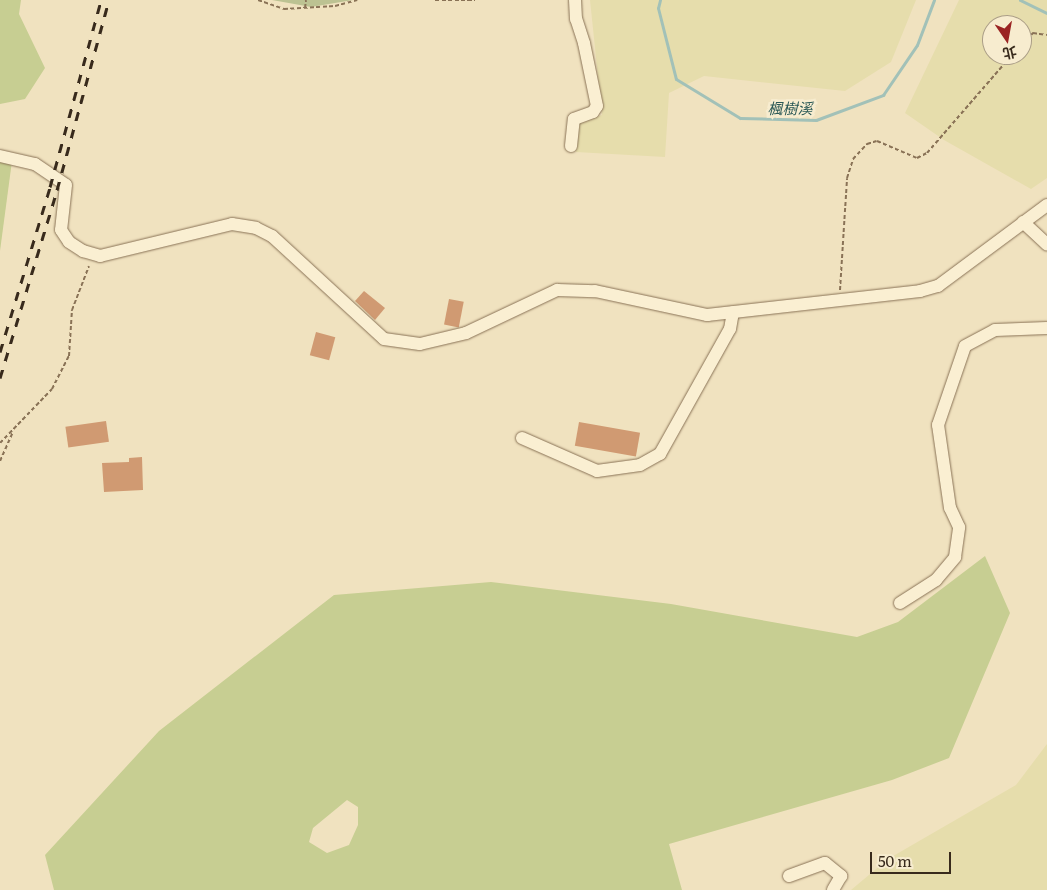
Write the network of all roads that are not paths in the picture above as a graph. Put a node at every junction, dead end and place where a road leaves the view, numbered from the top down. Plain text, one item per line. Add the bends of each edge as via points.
1 (575, 0) edge
2 (571, 146) dead end
3 (0, 156) edge
4 (1047, 205) edge
5 (1023, 222) junction
6 (1047, 244) edge
7 (734, 312) junction
8 (1047, 328) edge
9 (522, 438) dead end
10 (900, 603) dead end
11 (789, 876) dead end
12 (833, 890) edge

1 - 2 street via 576,19 597,106 593,112 574,119
3 - 7 street via 35,164 66,185 61,230 69,242 94,254 100,256 129,250 232,224 256,228 272,236 384,339 420,344 466,333 557,290 595,292 707,315
4 - 5 street
5 - 6 street
5 - 7 street via 997,245 938,286 840,302
7 - 9 street via 730,328 660,454 640,465 597,471
8 - 10 street via 995,330 965,346 938,425 950,508 959,527 955,557 936,580
11 - 12 street via 825,863 841,876

